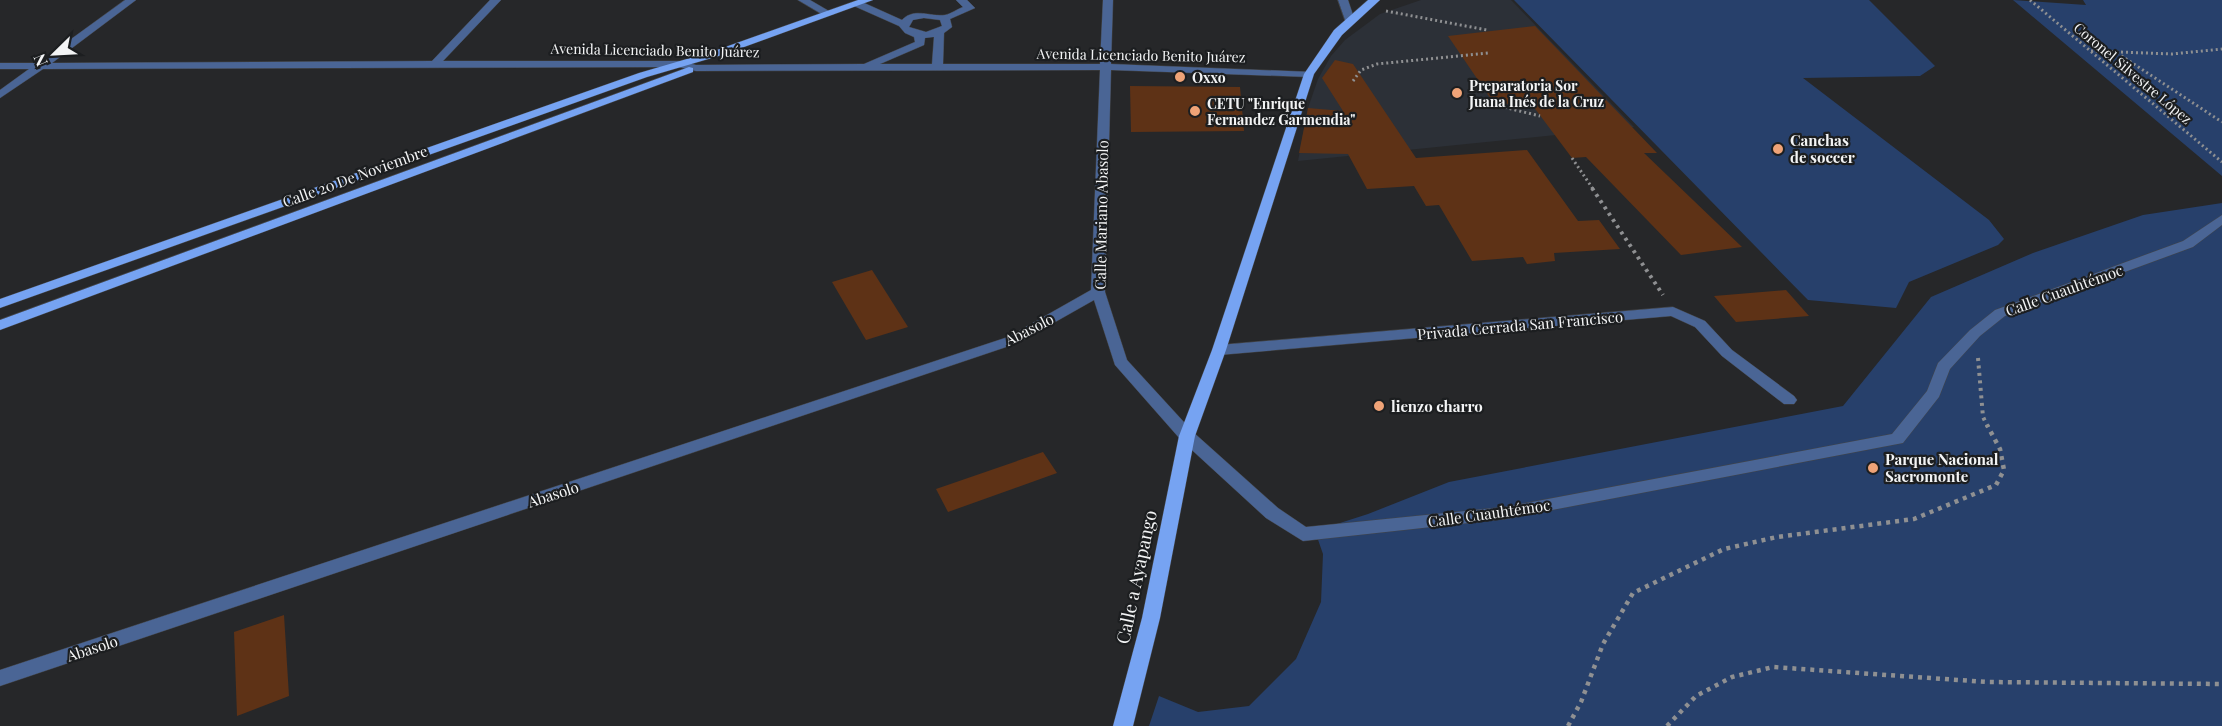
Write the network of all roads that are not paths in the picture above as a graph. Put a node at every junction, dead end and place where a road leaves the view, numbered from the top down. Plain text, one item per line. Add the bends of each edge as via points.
1 (131, 0) edge
2 (496, 0) edge
3 (803, 0) edge
4 (961, 0) edge
5 (1108, 0) edge
6 (1343, 0) edge
7 (863, 2) edge
8 (1370, 3) edge
9 (829, 14) junction
10 (945, 18) junction
11 (1349, 18) junction
12 (904, 25) junction
13 (939, 33) junction
14 (919, 35) junction
15 (718, 53) junction
16 (436, 63) junction
17 (679, 64) junction
18 (0, 66) edge
19 (40, 66) junction
20 (864, 67) junction
21 (936, 67) junction
22 (1105, 67) junction
23 (696, 68) junction
24 (1309, 74) junction
25 (0, 95) edge
26 (2222, 219) edge
27 (68, 279) junction
28 (1098, 292) junction
29 (85, 293) junction
30 (0, 304) edge
31 (0, 325) edge
32 (1219, 350) junction
33 (1789, 400) dead end
34 (1187, 436) junction
35 (0, 678) edge
36 (1123, 726) edge

1 - 19 street
2 - 16 street
3 - 9 street
4 - 10 street via 970,8
5 - 22 street, Calle Mariano Abasolo
6 - 11 street
7 - 9 main road, Calle 20 De Noviembre
7 - 12 street
8 - 11 main road
9 - 15 main road, Calle 20 De Noviembre
10 - 12 street via 924,15 910,18
10 - 13 street via 947,27
11 - 24 main road via 1329,40
12 - 14 street via 907,31
13 - 14 street
13 - 21 street
14 - 20 street via 920,43
15 - 17 main road, Calle 20 De Noviembre
15 - 23 main road, Calle 20 De Noviembre
16 - 17 street, Avenida Licenciado Benito Juárez
16 - 19 street, Avenida Licenciado Benito Juárez
17 - 23 street, Avenida Licenciado Benito Juárez
17 - 27 main road, Calle 20 De Noviembre
18 - 19 street, Avenida Licenciado Benito Juárez
19 - 25 street
20 - 21 street, Avenida Licenciado Benito Juárez
20 - 23 street, Avenida Licenciado Benito Juárez
21 - 22 street, Avenida Licenciado Benito Juárez
22 - 24 street, Avenida Licenciado Benito Juárez
22 - 28 street, Calle Mariano Abasolo
23 - 29 main road, Calle 20 De Noviembre
24 - 32 main road
26 - 34 street, Calle Cuauhtémoc via 2188,244 2000,313 1943,367 1934,393 1897,439 1505,513 1303,534 1272,513
27 - 29 main road
27 - 30 main road, Calle 20 De Noviembre
28 - 34 street, Calle Mariano Abasolo via 1120,362
28 - 35 street, Abasolo via 1014,340
29 - 31 main road, Calle 20 De Noviembre
32 - 33 street, Privada Cerrada San Francisco via 1673,310 1700,324 1727,353
32 - 34 main road
34 - 36 main road, Calle a Ayapango via 1151,618

